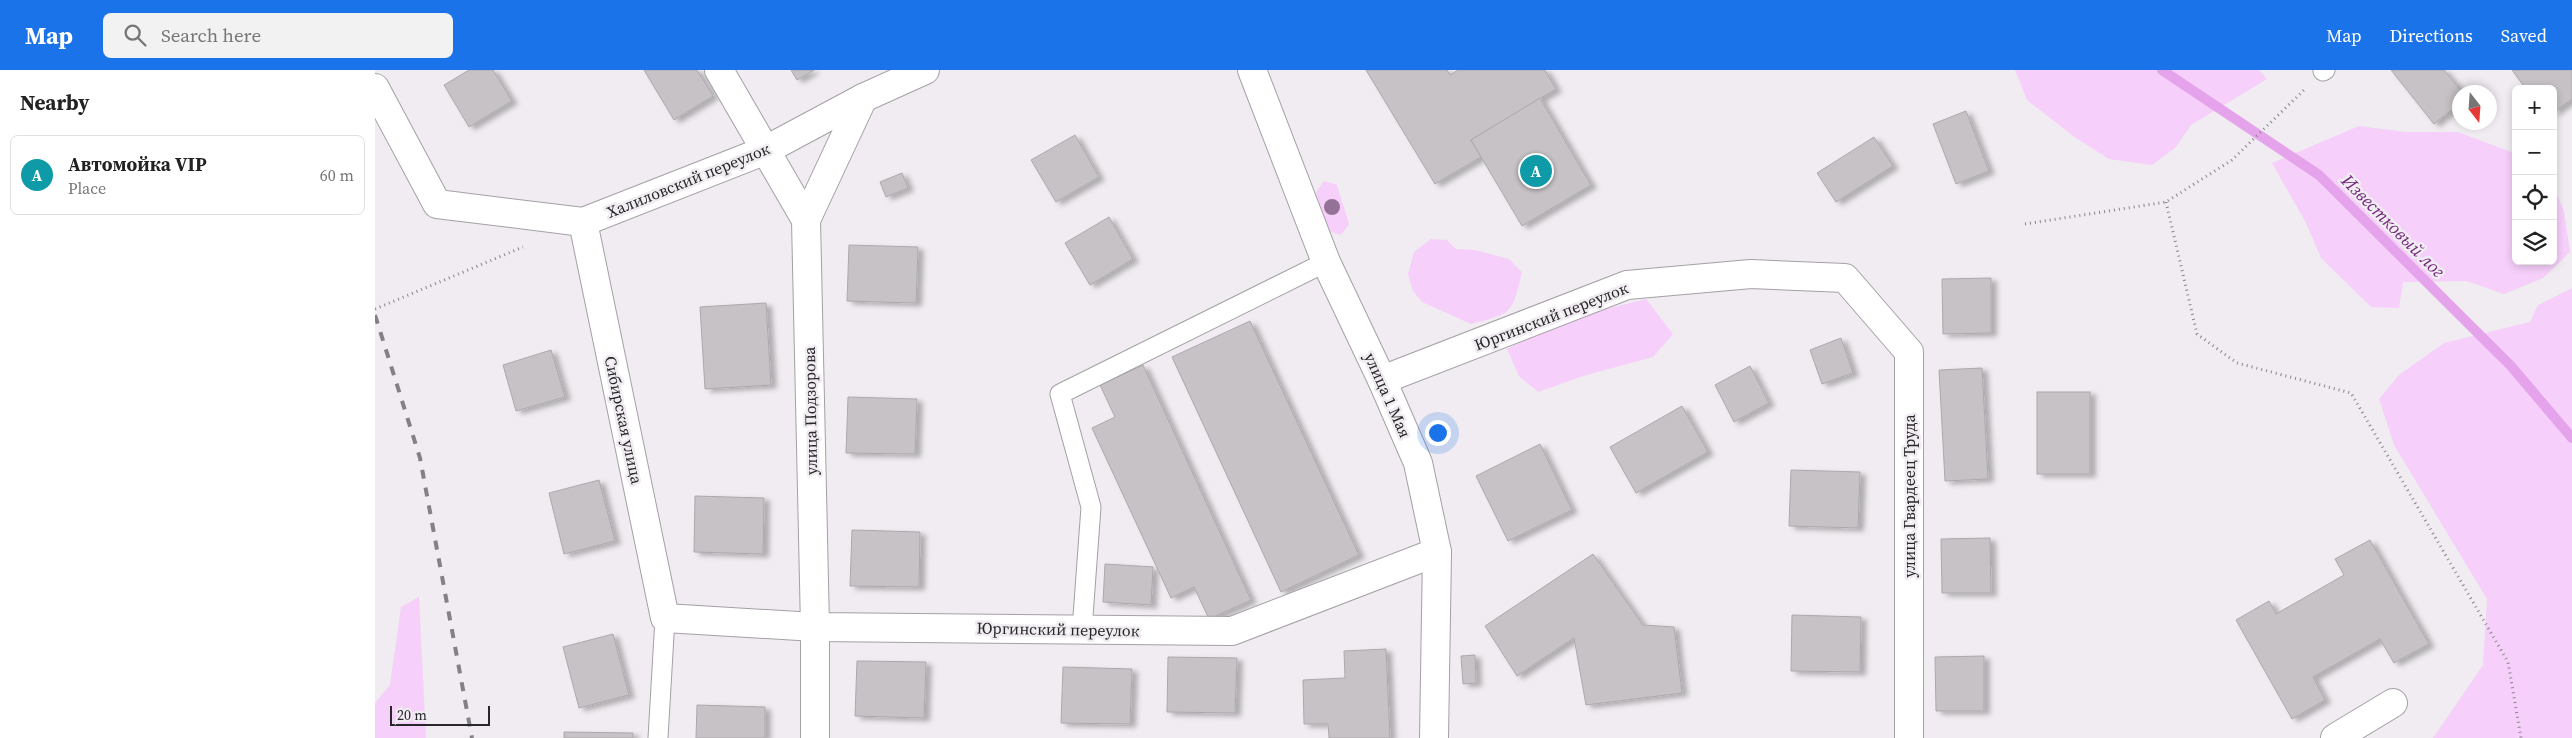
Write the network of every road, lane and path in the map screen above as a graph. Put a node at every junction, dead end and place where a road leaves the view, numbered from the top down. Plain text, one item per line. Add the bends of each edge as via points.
1 (719, 70) edge
2 (925, 70) edge
3 (1252, 70) edge
4 (2324, 71) edge
5 (876, 85) edge
6 (375, 88) edge
7 (764, 151) junction
8 (2166, 202) junction
9 (806, 220) junction
10 (583, 222) junction
11 (2025, 224) dead end
12 (529, 244) dead end
13 (1326, 262) junction
14 (1845, 278) joint
15 (375, 308) edge
16 (1382, 380) junction
17 (1437, 552) junction
18 (665, 618) junction
19 (815, 627) junction
20 (1082, 630) junction
21 (2393, 703) dead end
22 (658, 738) edge
23 (815, 738) edge
24 (1433, 738) edge
25 (1909, 738) edge
26 (2335, 738) edge
27 (2521, 738) edge

1 - 7 street
2 - 5 street, Халиловский переулок
3 - 13 street, улица 1 Мая
4 - 8 path via 2232,160
5 - 7 street, Халиловский переулок
5 - 9 street, улица Подзорова
6 - 10 street, Халиловский переулок via 437,204
7 - 9 street
7 - 10 street, Халиловский переулок
8 - 11 path
8 - 27 path via 2197,334 2237,363 2351,393 2508,662
9 - 19 street, улица Подзорова
10 - 18 street, Сибирская улица
12 - 15 path
13 - 16 street, улица 1 Мая
13 - 20 lane via 1060,394 1091,506
14 - 16 street, Юргинский переулок via 1751,274 1627,285
14 - 25 street, улица Гвардеец Труда via 1909,352
16 - 17 street, улица 1 Мая via 1418,463
17 - 20 street, Юргинский переулок via 1232,631
17 - 24 street, улица 1 Мая
18 - 19 street, Юргинский переулок
18 - 22 lane
19 - 20 street, Юргинский переулок
19 - 23 street, улица Подзорова
21 - 26 street

